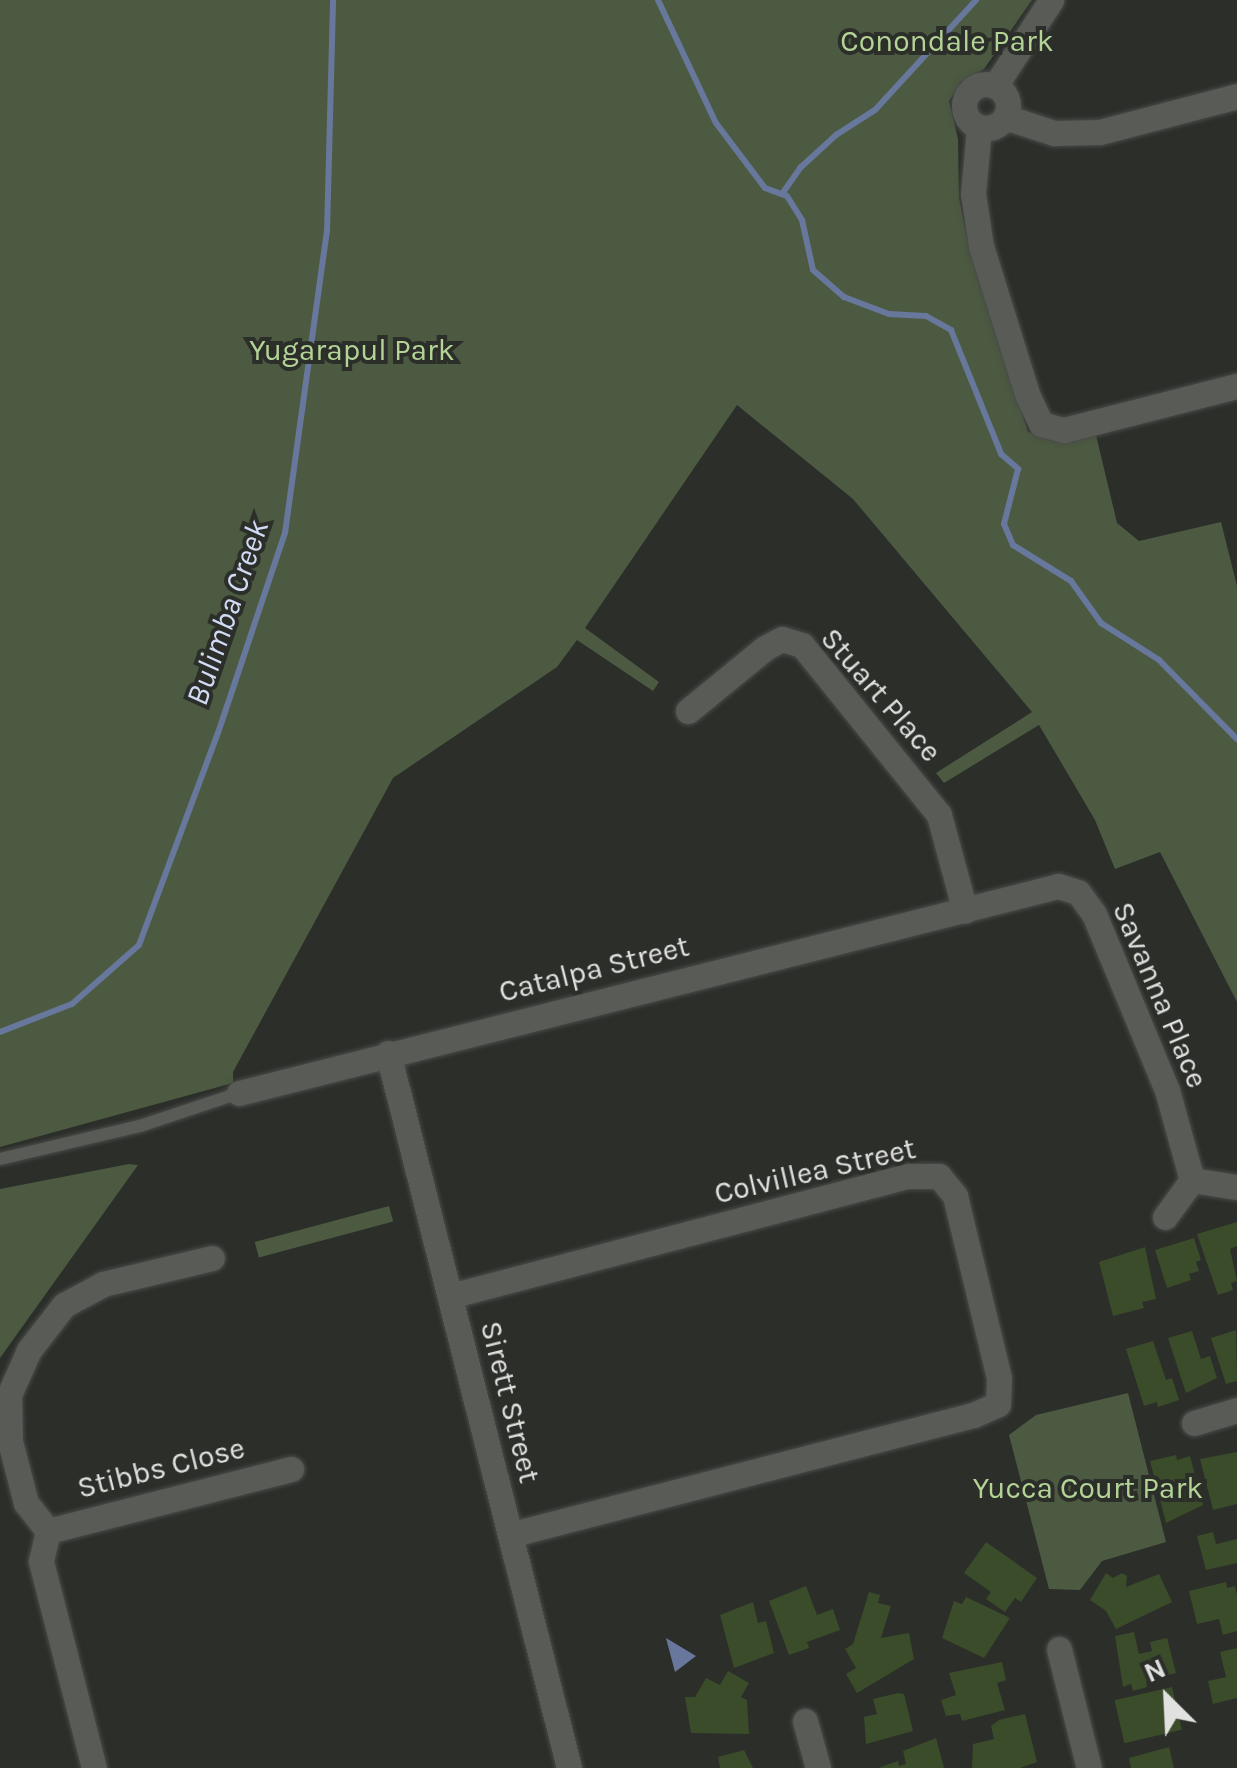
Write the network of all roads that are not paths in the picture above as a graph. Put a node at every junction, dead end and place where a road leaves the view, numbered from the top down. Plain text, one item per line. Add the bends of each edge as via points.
1 (1051, 0) edge
2 (996, 86) junction
3 (1237, 96) edge
4 (1005, 117) junction
5 (979, 128) junction
6 (1237, 386) edge
7 (688, 711) dead end
8 (965, 911) junction
9 (388, 1052) junction
10 (239, 1094) joint
11 (0, 1159) edge
12 (1192, 1180) junction
13 (1237, 1188) edge
14 (1165, 1217) dead end
15 (212, 1258) dead end
16 (450, 1296) junction
17 (1237, 1410) edge
18 (1194, 1424) dead end
19 (291, 1468) dead end
20 (48, 1530) junction
21 (510, 1535) junction
22 (1059, 1649) dead end
23 (805, 1720) dead end
24 (94, 1768) edge
25 (569, 1768) edge
26 (818, 1768) edge
27 (1090, 1768) edge

1 - 2 street
2 - 4 street via 1007,99
2 - 5 street via 978,86 965,98 965,116
3 - 4 street via 1100,132 1054,133
4 - 5 street
5 - 6 street via 973,194 981,246 1042,424 1064,430
7 - 8 street, Stuart Place via 765,648 782,639 802,645 939,815
8 - 9 street, Catalpa Street
8 - 12 street, Savanna Place via 1058,886 1078,892 1094,914 1154,1055
9 - 10 street, Catalpa Street
9 - 16 street, Sirett Street
10 - 11 lane
12 - 13 street
12 - 14 street
15 - 20 street via 103,1284 64,1305 29,1350 9,1395 10,1441 26,1503
16 - 21 street, Sirett Street
16 - 21 street, Colvillea Street via 909,1176 940,1176 954,1196 1000,1378 998,1404 974,1416
17 - 18 street
19 - 20 street, Stibbs Close
20 - 24 street via 41,1561
21 - 25 street, Sirett Street
22 - 27 street
23 - 26 street

